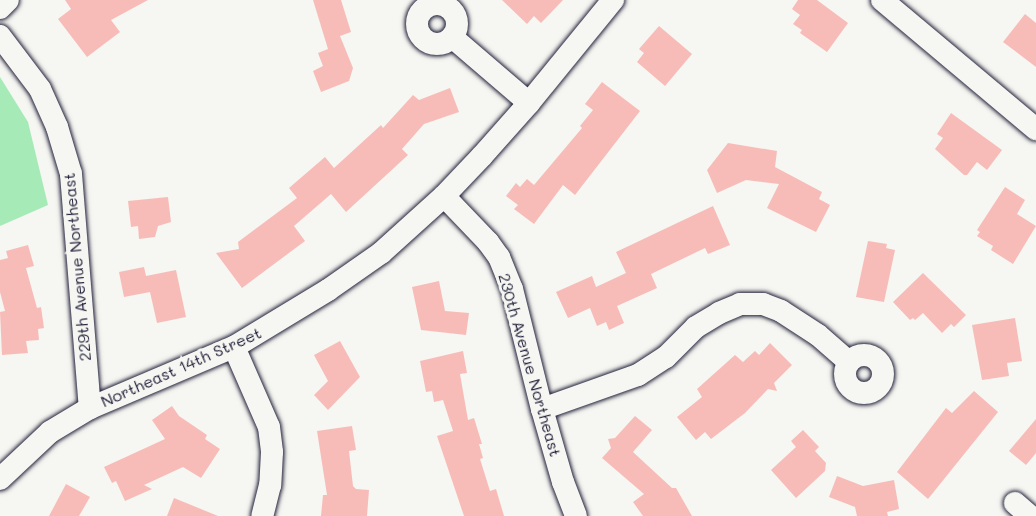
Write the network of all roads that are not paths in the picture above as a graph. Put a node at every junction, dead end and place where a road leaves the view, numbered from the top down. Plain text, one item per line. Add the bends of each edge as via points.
1 (8, 0) edge
2 (613, 0) edge
3 (882, 0) edge
4 (0, 8) edge
5 (0, 36) edge
6 (452, 37) dead end
7 (529, 103) junction
8 (1036, 129) edge
9 (444, 196) junction
10 (234, 347) junction
11 (849, 362) dead end
12 (90, 408) junction
13 (542, 409) junction
14 (0, 479) edge
15 (262, 516) edge
16 (576, 516) edge

1 - 4 street
2 - 7 street, Northeast 14th Street
3 - 8 street
5 - 12 street, 229th Avenue Northeast via 40,89 71,174
6 - 7 street
7 - 9 street, Northeast 14th Street
9 - 10 street, Northeast 14th Street via 372,259
9 - 13 street, 230th Avenue Northeast via 499,257 512,289
10 - 12 street, Northeast 14th Street
10 - 15 street via 269,427 270,485
11 - 13 street via 781,311 763,304 740,304 696,327 655,367
12 - 14 street, Northeast 14th Street via 50,432
13 - 16 street, 230th Avenue Northeast

